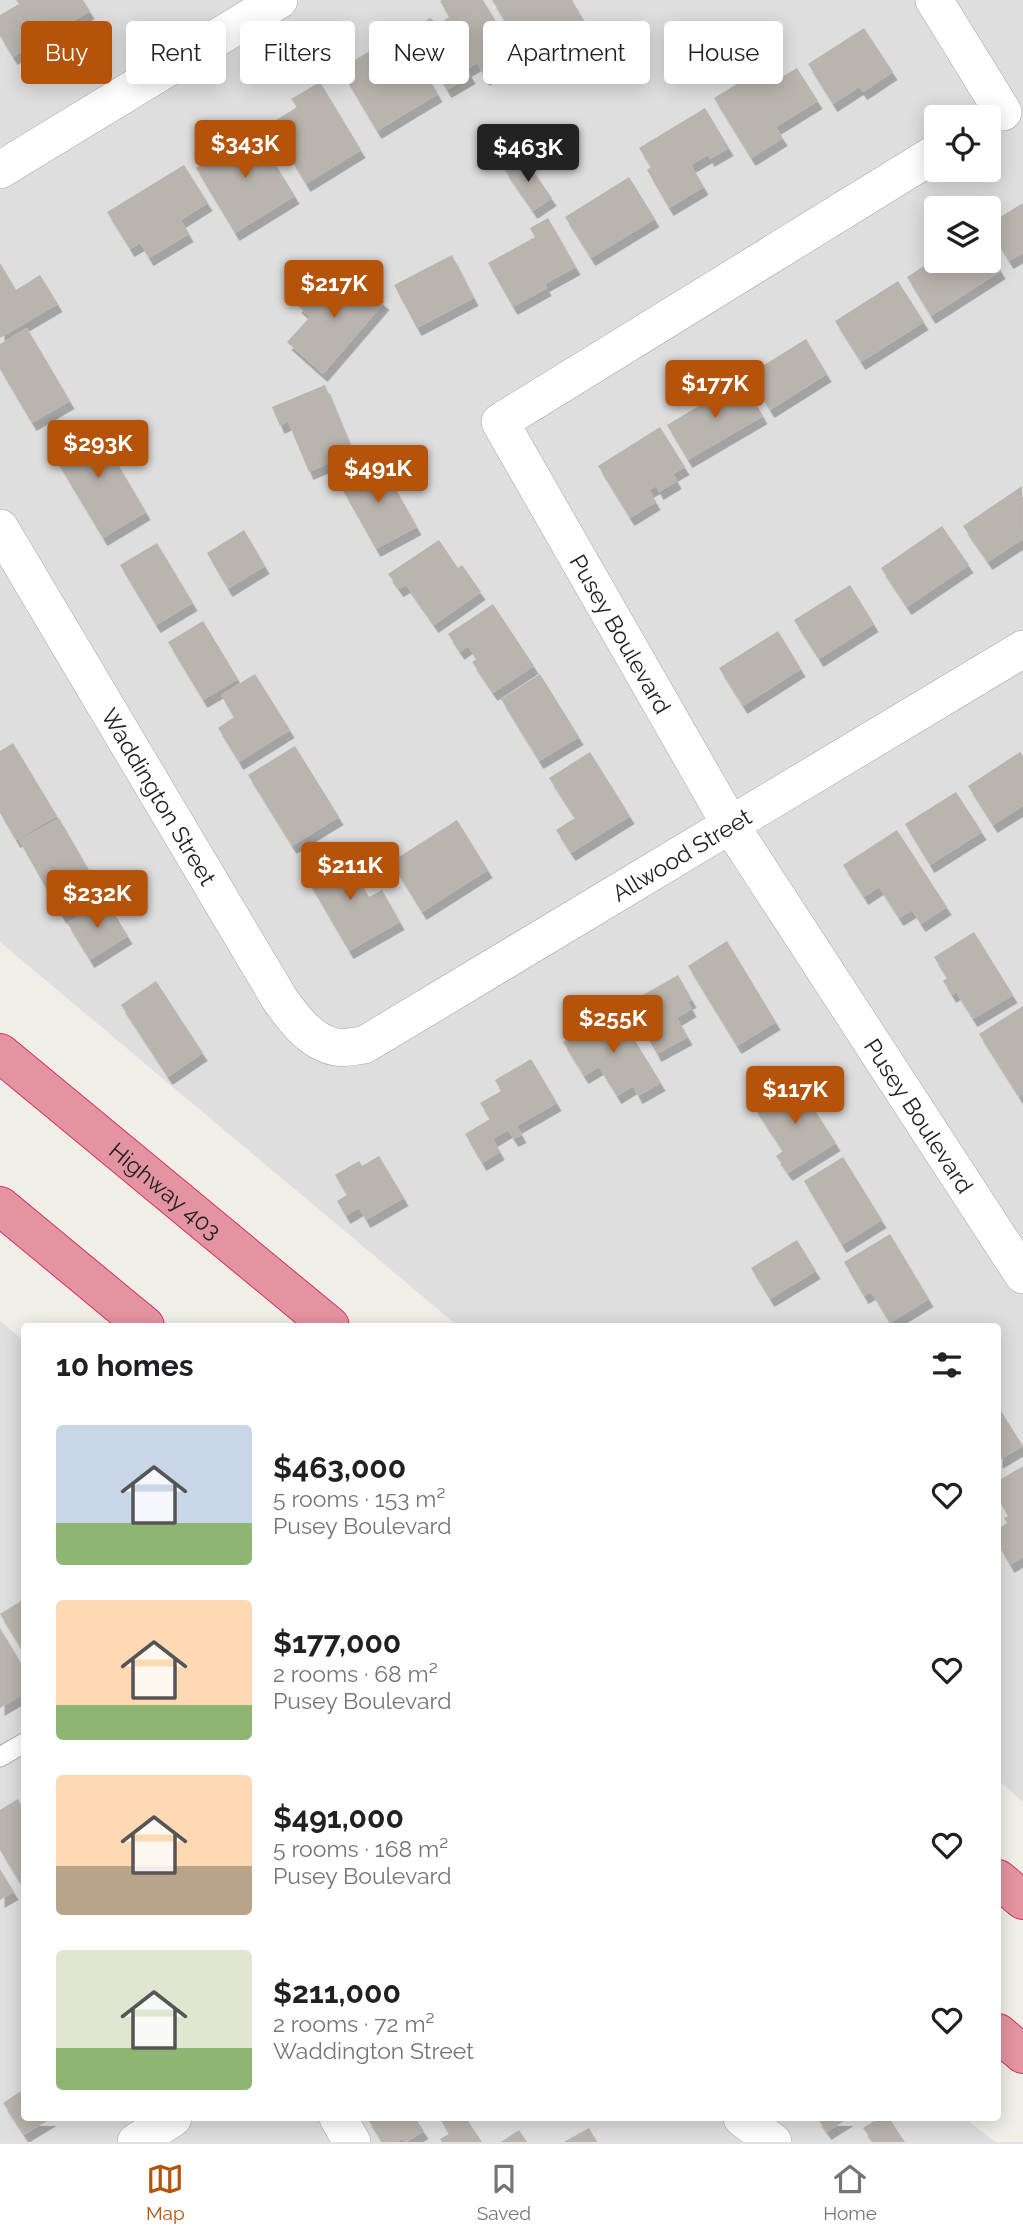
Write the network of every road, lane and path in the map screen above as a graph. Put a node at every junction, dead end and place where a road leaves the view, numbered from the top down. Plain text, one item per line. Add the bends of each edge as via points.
1 (279, 0) edge
2 (934, 0) edge
3 (1005, 111) edge
4 (924, 160) edge
5 (0, 170) edge
6 (0, 528) edge
7 (1023, 649) edge
8 (731, 826) junction
9 (337, 1047) joint
10 (0, 1053) edge
11 (0, 1206) edge
12 (1023, 1275) edge
13 (141, 1323) edge
14 (326, 1323) edge
15 (21, 1745) edge
16 (0, 1757) edge
17 (1001, 1882) edge
18 (1023, 1900) edge
19 (1001, 2036) edge
20 (1023, 2054) edge
21 (168, 2121) edge
22 (340, 2121) edge
23 (746, 2121) edge
24 (136, 2142) edge
25 (352, 2142) edge
26 (773, 2142) edge

1 - 5 street
2 - 3 street
4 - 8 street, Pusey Boulevard via 500,422
6 - 9 street, Waddington Street via 279,998 296,1024
7 - 8 street, Allwood Street
8 - 9 street, Allwood Street via 364,1045
8 - 12 street, Pusey Boulevard
10 - 14 highway, Highway 403
11 - 13 highway
15 - 16 lane
17 - 18 highway
19 - 20 highway
21 - 24 street
22 - 25 street
23 - 26 street

